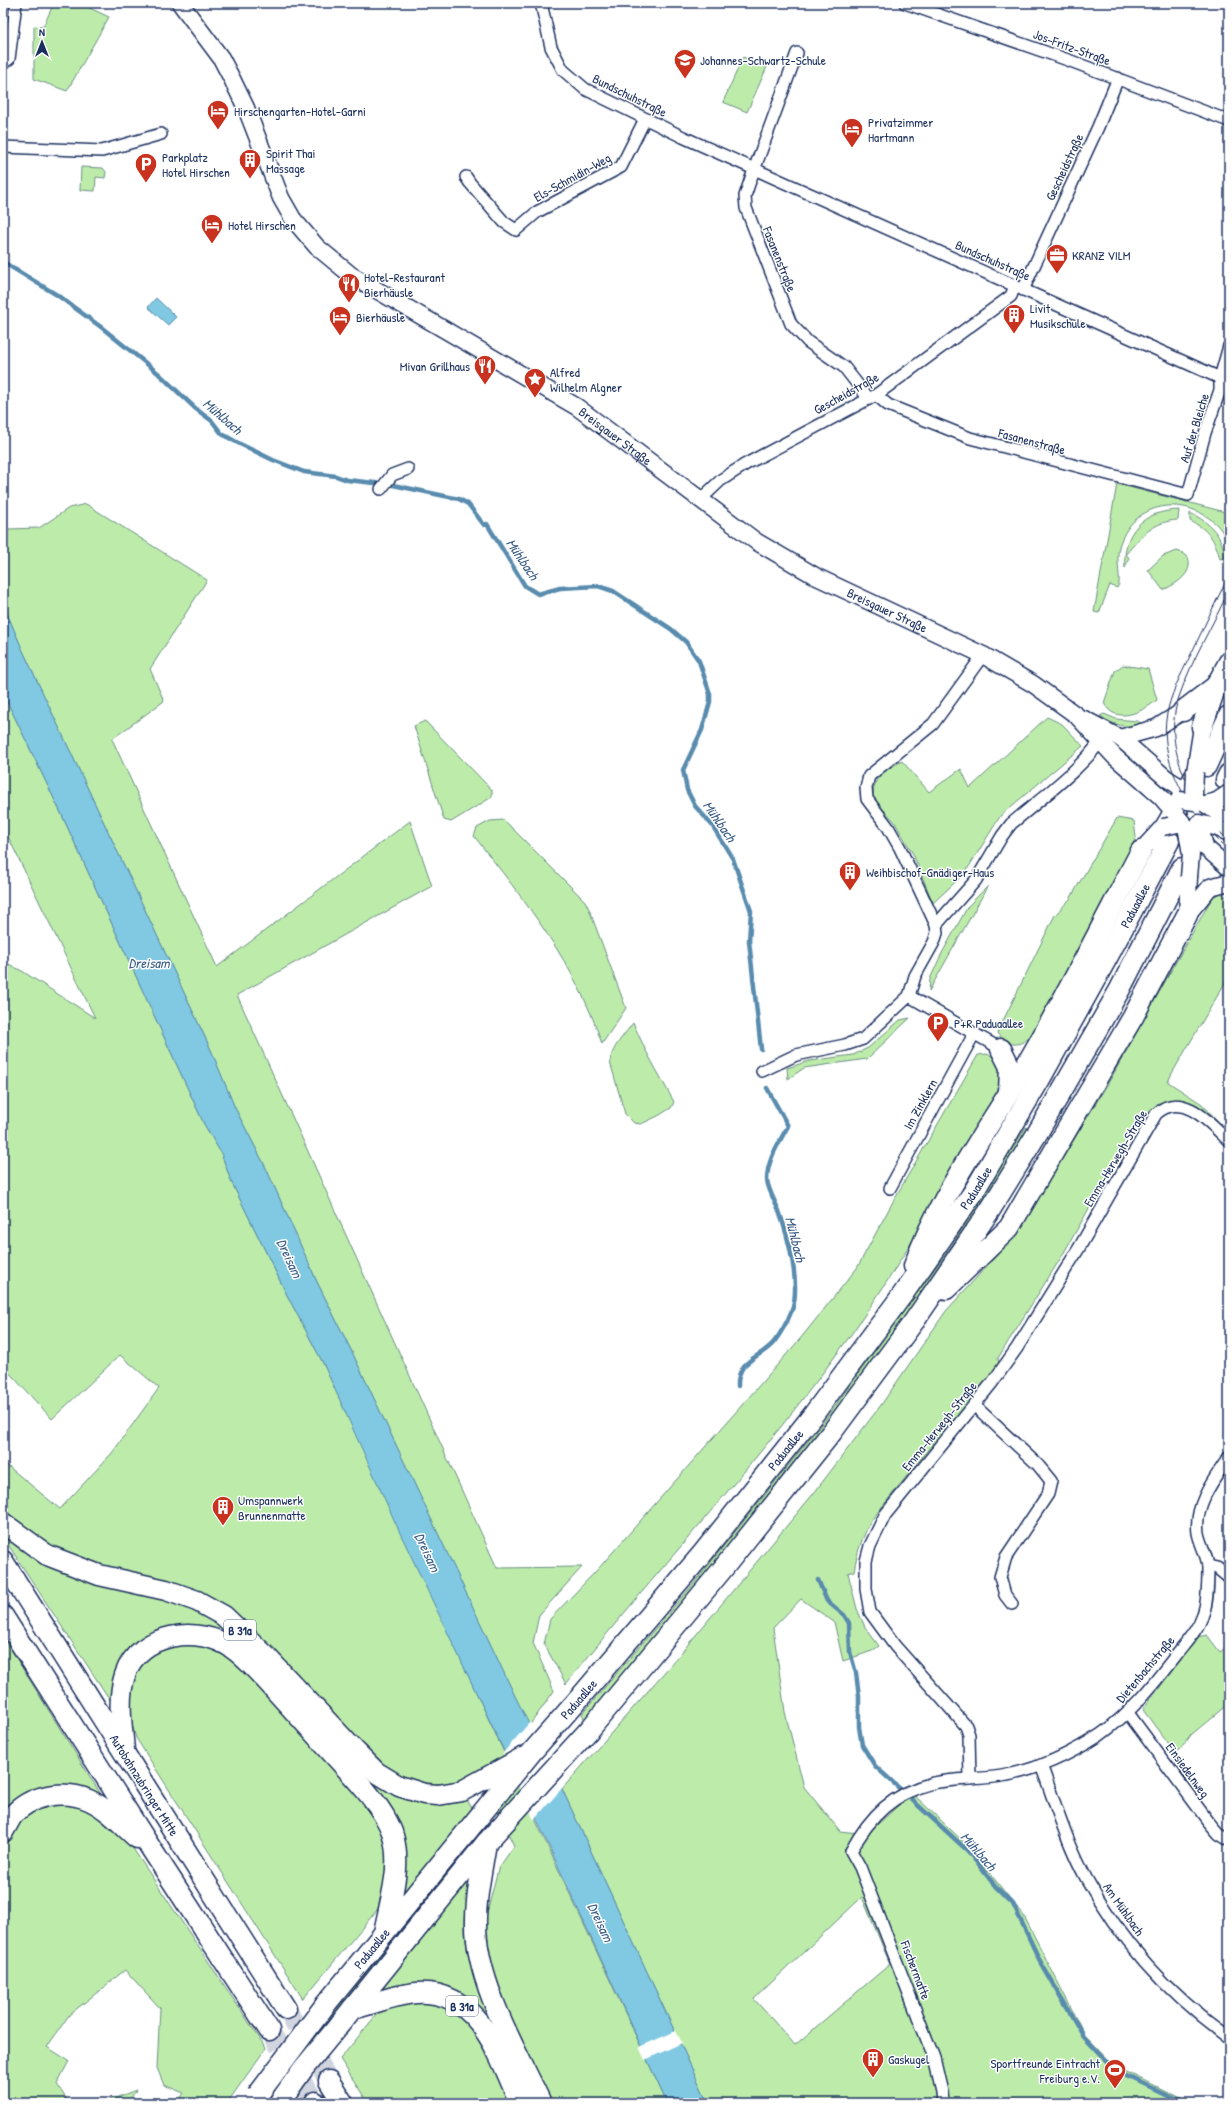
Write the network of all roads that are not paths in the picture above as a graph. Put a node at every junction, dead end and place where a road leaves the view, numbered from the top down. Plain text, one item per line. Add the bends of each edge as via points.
1 (16, 3) edge
2 (180, 3) edge
3 (541, 3) edge
4 (905, 3) edge
5 (797, 53) dead end
6 (3, 63) edge
7 (1118, 78) junction
8 (645, 119) junction
9 (1229, 121) edge
10 (161, 134) dead end
11 (3, 147) edge
12 (755, 168) junction
13 (466, 177) dead end
14 (1019, 288) junction
15 (1229, 346) edge
16 (1220, 378) junction
17 (872, 397) junction
18 (408, 469) dead end
19 (381, 489) dead end
20 (1188, 495) joint
21 (700, 500) junction
22 (983, 655) junction
23 (1229, 662) edge
24 (1216, 686) junction
25 (1184, 711) joint
26 (1229, 716) edge
27 (1202, 727) joint
28 (1102, 736) junction
29 (1120, 738) junction
30 (1201, 769) junction
31 (1228, 782) edge
32 (1181, 803) junction
33 (1224, 823) edge
34 (1162, 834) junction
35 (1141, 851) joint
36 (1229, 868) edge
37 (1186, 873) junction
38 (1229, 882) edge
39 (1187, 915) junction
40 (936, 925) junction
41 (909, 996) junction
42 (974, 1034) junction
43 (1042, 1038) junction
44 (1000, 1049) junction
45 (762, 1071) dead end
46 (1009, 1094) junction
47 (1229, 1141) edge
48 (890, 1188) dead end
49 (903, 1294) junction
50 (915, 1320) junction
51 (974, 1405) junction
52 (1229, 1457) edge
53 (3, 1523) edge
54 (3, 1561) edge
55 (1208, 1566) junction
56 (1229, 1578) edge
57 (1012, 1604) dead end
58 (3, 1616) edge
59 (1128, 1713) junction
60 (124, 1750) junction
61 (531, 1753) junction
62 (1041, 1765) junction
63 (970, 1779) junction
64 (3, 1832) edge
65 (1229, 1840) edge
66 (486, 1843) junction
67 (152, 1850) junction
68 (851, 1851) joint
69 (383, 1935) junction
70 (286, 2009) tunnel mouth
71 (352, 2009) junction
72 (270, 2030) tunnel mouth
73 (1229, 2038) edge
74 (329, 2081) tunnel mouth
75 (255, 2099) edge
76 (279, 2103) edge
77 (343, 2103) edge
78 (520, 2103) edge
79 (541, 2103) edge
80 (943, 2103) edge

1 - 6 street via 9,59
2 - 21 street, Breisgauer Straße via 221,58 246,108 281,198 296,223 317,247 350,275 577,408
3 - 8 street, Bundschuhstraße via 551,47 563,70 585,89
4 - 7 street, Jos-Fritz-Straße
5 - 12 street
7 - 9 street, Jos-Fritz-Straße
7 - 14 street, Gescheidstraße
8 - 12 street, Bundschuhstraße
8 - 13 street, Els-Schmidin-Weg via 621,167 537,212 516,230 504,222
10 - 11 street via 102,151
12 - 14 street, Bundschuhstraße
12 - 17 street, Fasanenstraße via 745,196 746,208 791,324 808,342 844,367
14 - 16 street, Bundschuhstraße
14 - 17 street, Gescheidstraße
15 - 16 street, Auf der Bleiche
16 - 20 street, Auf der Bleiche via 1220,390
17 - 20 street, Fasanenstraße via 970,438
17 - 21 street, Gescheidstraße via 746,464 721,480
18 - 19 street via 392,475
21 - 22 street, Breisgauer Straße via 750,538 817,577
22 - 28 street, Breisgauer Straße via 1033,684
22 - 40 street via 933,724 869,776 866,788 867,799 900,848
23 - 24 highway
24 - 25 highway
24 - 27 highway
25 - 29 street via 1156,728
26 - 30 highway
27 - 30 street via 1198,748
28 - 29 street, Breisgauer Straße
28 - 32 street, Breisgauer Straße
28 - 40 street via 1073,770 1011,824 976,880
29 - 32 street, Breisgauer Straße
30 - 32 street, bridge
31 - 32 street, bridge via 1217,801
32 - 33 street, bridge
32 - 34 street
32 - 36 street, bridge via 1205,847
32 - 37 street, bridge via 1190,854
34 - 35 street
34 - 49 highway, Paduaallee via 1107,958 1028,1099 973,1193
35 - 43 highway
37 - 39 street
37 - 50 highway, Paduaallee via 1038,1132 990,1210
38 - 39 street via 1210,887
39 - 50 highway via 1133,1017 1009,1228
40 - 41 street via 934,942 915,976
41 - 42 street
41 - 45 street via 863,1039 796,1055
42 - 44 street
42 - 48 street, Im Zinklern
43 - 44 highway via 1026,1047
43 - 46 highway
44 - 46 highway via 1010,1066
46 - 49 highway via 925,1236
47 - 51 street, Emma-Herwegh-Straße via 1190,1107 1178,1105 1161,1109 1156,1114 1079,1248 1017,1348
49 - 61 highway, Paduaallee via 813,1415 702,1553
50 - 66 highway, Paduaallee via 832,1432 721,1571 590,1729
51 - 57 street via 1038,1465 1051,1481 1048,1494 1006,1557 1000,1578 1005,1595
51 - 63 street, Emma-Herwegh-Straße via 885,1515 870,1546 866,1561 866,1589 870,1612 895,1646 966,1726 969,1735
52 - 55 street, Dietenbachstraße via 1206,1495 1198,1514 1198,1531
53 - 61 highway, B 31a via 24,1540 60,1561 98,1575 166,1590 197,1601 224,1616 267,1656 376,1772 399,1786 424,1794 462,1791
54 - 60 highway, Autobahnzubringer Mitte
55 - 56 street via 1217,1568
55 - 59 street, Dietenbachstraße via 1204,1613 1196,1630
58 - 67 highway, Autobahnzubringer Mitte
59 - 62 street, Dietenbachstraße via 1077,1749
59 - 65 street, Einsiedelnweg via 1208,1821 1219,1834
60 - 69 highway via 120,1703 129,1664 138,1654 162,1639 178,1635 207,1636 232,1648 366,1791 391,1831 396,1863 393,1894
60 - 70 highway, Autobahnzubringer Mitte via 158,1809
61 - 69 highway, Paduaallee
62 - 63 street, Dietenbachstraße via 1009,1775
62 - 73 street, Am Mühlbach via 1067,1836 1086,1878 1112,1918 1150,1969 1198,2015
63 - 68 street, Dietenbachstraße via 934,1783 911,1790 899,1797 863,1828
64 - 67 highway via 12,1817 26,1804 44,1796 63,1794 90,1800
66 - 71 highway, Paduaallee
66 - 79 highway via 476,1910 477,1939 483,1971 508,2035
67 - 72 highway, Autobahnzubringer Mitte
68 - 80 street, Fischermatte via 860,1867 934,2058
69 - 75 highway, Paduaallee, bridge via 326,2004
71 - 76 highway, Paduaallee, bridge
71 - 78 highway, B 31a via 418,1993 450,1998 466,2008 493,2042
74 - 77 highway

